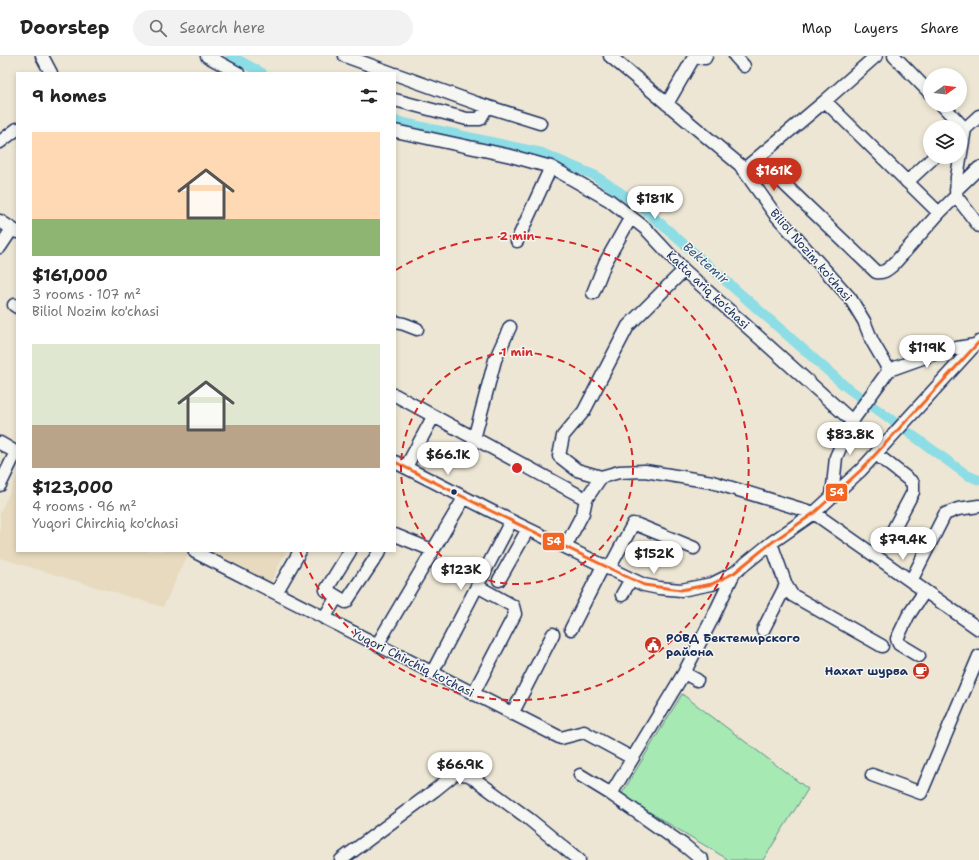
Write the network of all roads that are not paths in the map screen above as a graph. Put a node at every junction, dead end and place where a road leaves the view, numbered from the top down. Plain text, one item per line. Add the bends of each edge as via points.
1 (42, 56) edge
2 (207, 56) edge
3 (345, 56) edge
4 (610, 56) edge
5 (706, 56) edge
6 (735, 56) edge
7 (876, 56) edge
8 (894, 56) edge
9 (744, 66) dead end
10 (50, 72) edge
11 (236, 72) edge
12 (389, 72) edge
13 (396, 74) edge
14 (923, 86) edge
15 (396, 100) edge
16 (825, 101) junction
17 (667, 104) junction
18 (487, 107) junction
19 (947, 112) edge
20 (979, 116) edge
21 (954, 120) edge
22 (540, 123) dead end
23 (967, 127) edge
24 (16, 130) edge
25 (396, 131) edge
26 (0, 142) edge
27 (757, 158) junction
28 (926, 164) edge
29 (958, 164) edge
30 (551, 167) junction
31 (979, 168) edge
32 (743, 170) junction
33 (907, 182) junction
34 (956, 193) junction
35 (938, 213) junction
36 (631, 217) junction
37 (0, 221) edge
38 (979, 226) edge
39 (15, 230) edge
40 (517, 241) dead end
41 (0, 247) edge
42 (684, 270) junction
43 (594, 293) dead end
44 (396, 322) edge
45 (510, 327) dead end
46 (417, 329) dead end
47 (977, 343) edge
48 (889, 370) junction
49 (396, 396) edge
50 (433, 417) junction
51 (852, 421) junction
52 (474, 439) junction
53 (0, 443) edge
54 (876, 454) junction
55 (400, 464) edge
56 (601, 477) junction
57 (0, 485) edge
58 (832, 496) junction
59 (464, 498) junction
60 (586, 499) junction
61 (979, 506) edge
62 (814, 513) junction
63 (512, 521) junction
64 (894, 528) dead end
65 (528, 529) junction
66 (396, 535) edge
67 (771, 543) junction
68 (565, 548) junction
69 (694, 548) dead end
70 (432, 550) junction
71 (195, 552) dead end
72 (299, 552) edge
73 (349, 552) edge
74 (379, 552) edge
75 (606, 567) junction
76 (734, 573) junction
77 (631, 579) junction
78 (500, 580) dead end
79 (911, 581) junction
80 (786, 585) junction
81 (477, 586) junction
82 (925, 591) junction
83 (276, 593) junction
84 (622, 595) dead end
85 (337, 597) junction
86 (324, 618) junction
87 (571, 629) dead end
88 (979, 629) edge
89 (763, 630) dead end
90 (553, 634) dead end
91 (377, 645) junction
92 (882, 646) dead end
93 (920, 656) dead end
94 (979, 656) edge
95 (432, 673) junction
96 (684, 673) junction
97 (697, 680) dead end
98 (473, 694) junction
99 (512, 714) junction
100 (632, 758) junction
101 (580, 775) dead end
102 (872, 775) dead end
103 (610, 794) junction
104 (356, 856) edge
105 (341, 860) edge
106 (579, 860) edge
107 (702, 860) edge

1 - 10 street
2 - 11 street
3 - 12 street
4 - 17 street, Biliol Nozim ko'chasi
5 - 17 street via 694,57
6 - 9 street
7 - 16 street
8 - 14 street
13 - 18 street
15 - 18 street via 467,119 480,119
16 - 27 street
16 - 33 street
17 - 32 street, Biliol Nozim ko'chasi
18 - 22 street
19 - 21 street
20 - 23 street
24 - 26 street
25 - 30 street, Katta ariq ko'chasi
27 - 32 street
27 - 35 street via 876,272 886,272
28 - 33 street
29 - 34 street
30 - 36 street, Katta ariq ko'chasi via 609,200
30 - 40 street
31 - 34 street
32 - 48 street, Biliol Nozim ko'chasi via 774,213 850,298
33 - 35 street
34 - 35 street
34 - 38 street
36 - 42 street, Katta ariq ko'chasi via 646,229
36 - 43 street via 605,263
37 - 39 street
39 - 41 street
42 - 51 street, Katta ariq ko'chasi
42 - 56 street via 628,326 584,411 563,436 559,456 577,470
44 - 46 street
45 - 52 street via 495,360
47 - 48 street via 946,350
47 - 54 street
48 - 51 street
49 - 50 street
50 - 52 street
50 - 55 street
51 - 58 street via 836,457
52 - 60 street
53 - 57 street via 15,454
54 - 58 street
54 - 64 street via 913,483 913,492
55 - 59 street
56 - 60 street
56 - 62 street via 619,472 645,471 712,482
58 - 62 street
59 - 63 street
59 - 70 street
60 - 68 street via 583,513
61 - 79 street via 945,514
62 - 67 street
62 - 79 street
63 - 65 street
63 - 81 street
65 - 68 street
65 - 78 street
66 - 70 street
67 - 76 street
67 - 80 street
68 - 75 street
69 - 75 street via 633,524
70 - 91 street
71 - 83 street, Yuqori Chirchiq ko'chasi
72 - 83 street
73 - 85 street via 326,590
74 - 85 street via 346,602
75 - 77 street
75 - 87 street
76 - 77 street via 712,584 681,590 644,585
76 - 96 street
77 - 84 street
79 - 82 street
80 - 89 street
80 - 92 street via 792,595
81 - 95 street
81 - 98 street via 513,606 515,614
82 - 88 street
82 - 93 street via 908,616 897,639 899,644
83 - 86 street, Yuqori Chirchiq ko'chasi
85 - 86 street
86 - 91 street, Yuqori Chirchiq ko'chasi
90 - 99 street
91 - 95 street, Yuqori Chirchiq ko'chasi
94 - 102 street via 921,793
95 - 98 street, Yuqori Chirchiq ko'chasi
96 - 97 street
96 - 100 street
98 - 99 street, Yuqori Chirchiq ko'chasi
99 - 100 street, Yuqori Chirchiq ko'chasi via 560,738 584,732
100 - 103 street
101 - 103 street
103 - 107 street
104 - 105 street
104 - 106 street via 456,773 469,775

